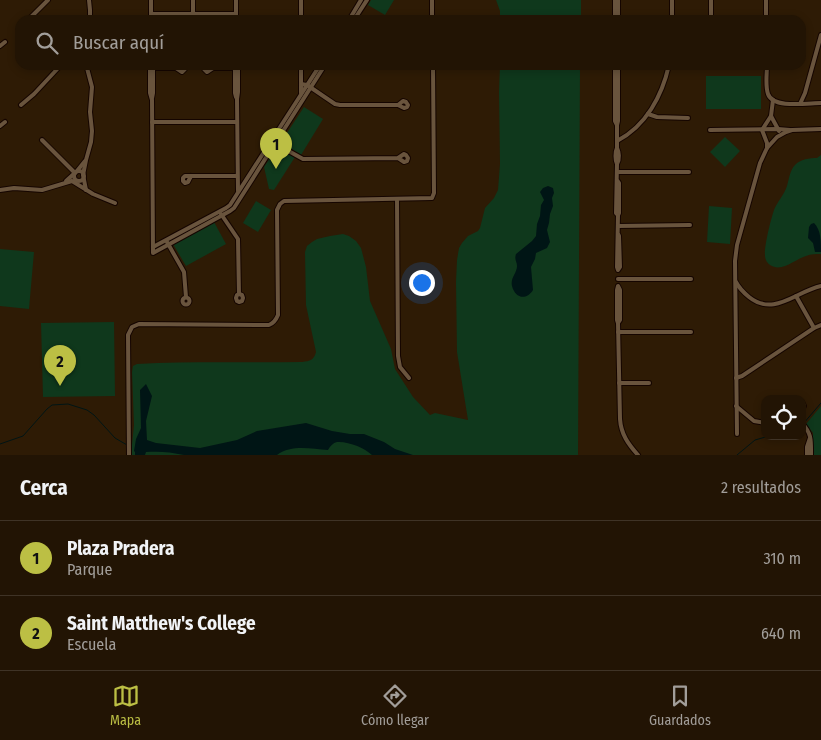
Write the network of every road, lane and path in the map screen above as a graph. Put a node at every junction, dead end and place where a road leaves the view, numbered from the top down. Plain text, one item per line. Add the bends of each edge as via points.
1 (48, 0) edge
2 (89, 0) edge
3 (151, 0) edge
4 (193, 0) edge
5 (236, 0) edge
6 (301, 0) edge
7 (361, 0) edge
8 (366, 0) edge
9 (432, 0) edge
10 (672, 0) edge
11 (711, 0) edge
12 (766, 0) edge
13 (151, 14) joint
14 (193, 14) junction
15 (236, 14) joint
16 (33, 15) edge
17 (90, 15) edge
18 (301, 15) edge
19 (351, 15) edge
20 (357, 15) edge
21 (432, 15) edge
22 (672, 15) edge
23 (711, 15) edge
24 (766, 15) edge
25 (821, 34) edge
26 (5, 42) dead end
27 (0, 46) edge
28 (56, 70) edge
29 (88, 70) edge
30 (151, 70) edge
31 (236, 70) edge
32 (301, 70) edge
33 (317, 70) edge
34 (321, 70) edge
35 (433, 70) edge
36 (617, 70) edge
37 (668, 70) edge
38 (767, 70) edge
39 (301, 84) junction
40 (309, 86) junction
41 (805, 93) junction
42 (301, 94) junction
43 (773, 100) junction
44 (301, 102) junction
45 (812, 103) junction
46 (821, 103) edge
47 (21, 104) dead end
48 (800, 104) junction
49 (398, 105) dead end
50 (648, 114) junction
51 (770, 116) junction
52 (688, 118) dead end
53 (5, 122) dead end
54 (152, 122) junction
55 (237, 122) junction
56 (0, 126) edge
57 (778, 129) junction
58 (821, 129) edge
59 (710, 130) dead end
60 (762, 130) junction
61 (792, 130) junction
62 (781, 135) junction
63 (42, 140) dead end
64 (617, 141) junction
65 (273, 143) junction
66 (767, 148) junction
67 (398, 158) dead end
68 (86, 160) junction
69 (617, 172) junction
70 (690, 172) dead end
71 (75, 173) junction
72 (83, 175) junction
73 (191, 176) dead end
74 (237, 176) junction
75 (76, 181) junction
76 (238, 182) junction
77 (62, 183) junction
78 (245, 185) junction
79 (0, 190) edge
80 (86, 190) junction
81 (238, 193) junction
82 (396, 199) junction
83 (238, 201) junction
84 (115, 203) dead end
85 (221, 213) junction
86 (690, 225) dead end
87 (618, 226) junction
88 (167, 242) junction
89 (153, 247) junction
90 (618, 279) junction
91 (691, 279) dead end
92 (735, 281) junction
93 (821, 286) edge
94 (239, 294) dead end
95 (796, 296) junction
96 (186, 298) dead end
97 (821, 325) edge
98 (814, 328) junction
99 (618, 332) junction
100 (691, 332) dead end
101 (409, 378) dead end
102 (736, 378) junction
103 (619, 383) junction
104 (649, 383) dead end
105 (736, 406) junction
106 (761, 422) edge
107 (806, 427) edge
108 (737, 434) dead end
109 (810, 438) junction
110 (129, 455) edge
111 (638, 455) edge
112 (807, 455) edge
113 (811, 455) edge

1 - 16 street
2 - 17 street
3 - 13 street
4 - 14 street
5 - 15 street
6 - 18 street
7 - 19 street
8 - 20 street
9 - 21 street
10 - 22 street
11 - 23 street
12 - 24 street
13 - 14 street
14 - 15 street
25 - 41 street
26 - 27 street
28 - 47 street
29 - 68 street via 92,87 92,131
30 - 54 street
31 - 55 street
32 - 39 street
33 - 40 street
34 - 40 street
35 - 82 street via 433,196 430,199
36 - 64 street
37 - 50 street via 663,87
38 - 43 street via 767,90
39 - 40 street
39 - 42 street
40 - 42 street
40 - 44 street
40 - 49 street via 340,105
41 - 45 street
41 - 48 street
42 - 44 street
42 - 65 street
43 - 48 street
43 - 51 street
44 - 65 street
45 - 46 street
45 - 48 street
50 - 52 street
50 - 64 street
51 - 57 street
51 - 60 street
53 - 56 street
54 - 55 street
54 - 89 street
55 - 74 street
57 - 60 street
57 - 61 street
57 - 62 street
58 - 61 street
59 - 60 street
60 - 66 street
61 - 62 street
62 - 66 street
63 - 71 street
64 - 69 street
65 - 67 street via 303,159
65 - 78 street
66 - 92 street via 737,245
68 - 71 street
68 - 72 street
69 - 70 street
69 - 87 street
71 - 72 street via 79,171
71 - 75 street
71 - 77 street
72 - 75 street
72 - 80 street
73 - 74 street
74 - 76 street
75 - 77 street
75 - 80 street
76 - 78 street
76 - 81 street
77 - 79 street via 42,190
78 - 81 street
78 - 83 street
80 - 84 street
81 - 83 street
81 - 85 street
82 - 101 street via 398,356 400,366
82 - 110 street via 282,202 277,210 278,315 269,325 135,324 128,334
83 - 85 street via 232,209
85 - 88 street
85 - 94 street via 238,240
86 - 87 street
87 - 90 street
88 - 89 street
88 - 89 street via 153,253
88 - 96 street via 184,272
90 - 91 street
90 - 99 street
92 - 95 street via 746,295 764,305
92 - 102 street
93 - 95 street
95 - 98 street
97 - 98 street
98 - 102 street
99 - 100 street
99 - 103 street
102 - 105 street
103 - 104 street
103 - 111 street via 621,427 625,439
105 - 106 street via 754,421
105 - 108 street
107 - 109 street
109 - 112 street
109 - 113 street

